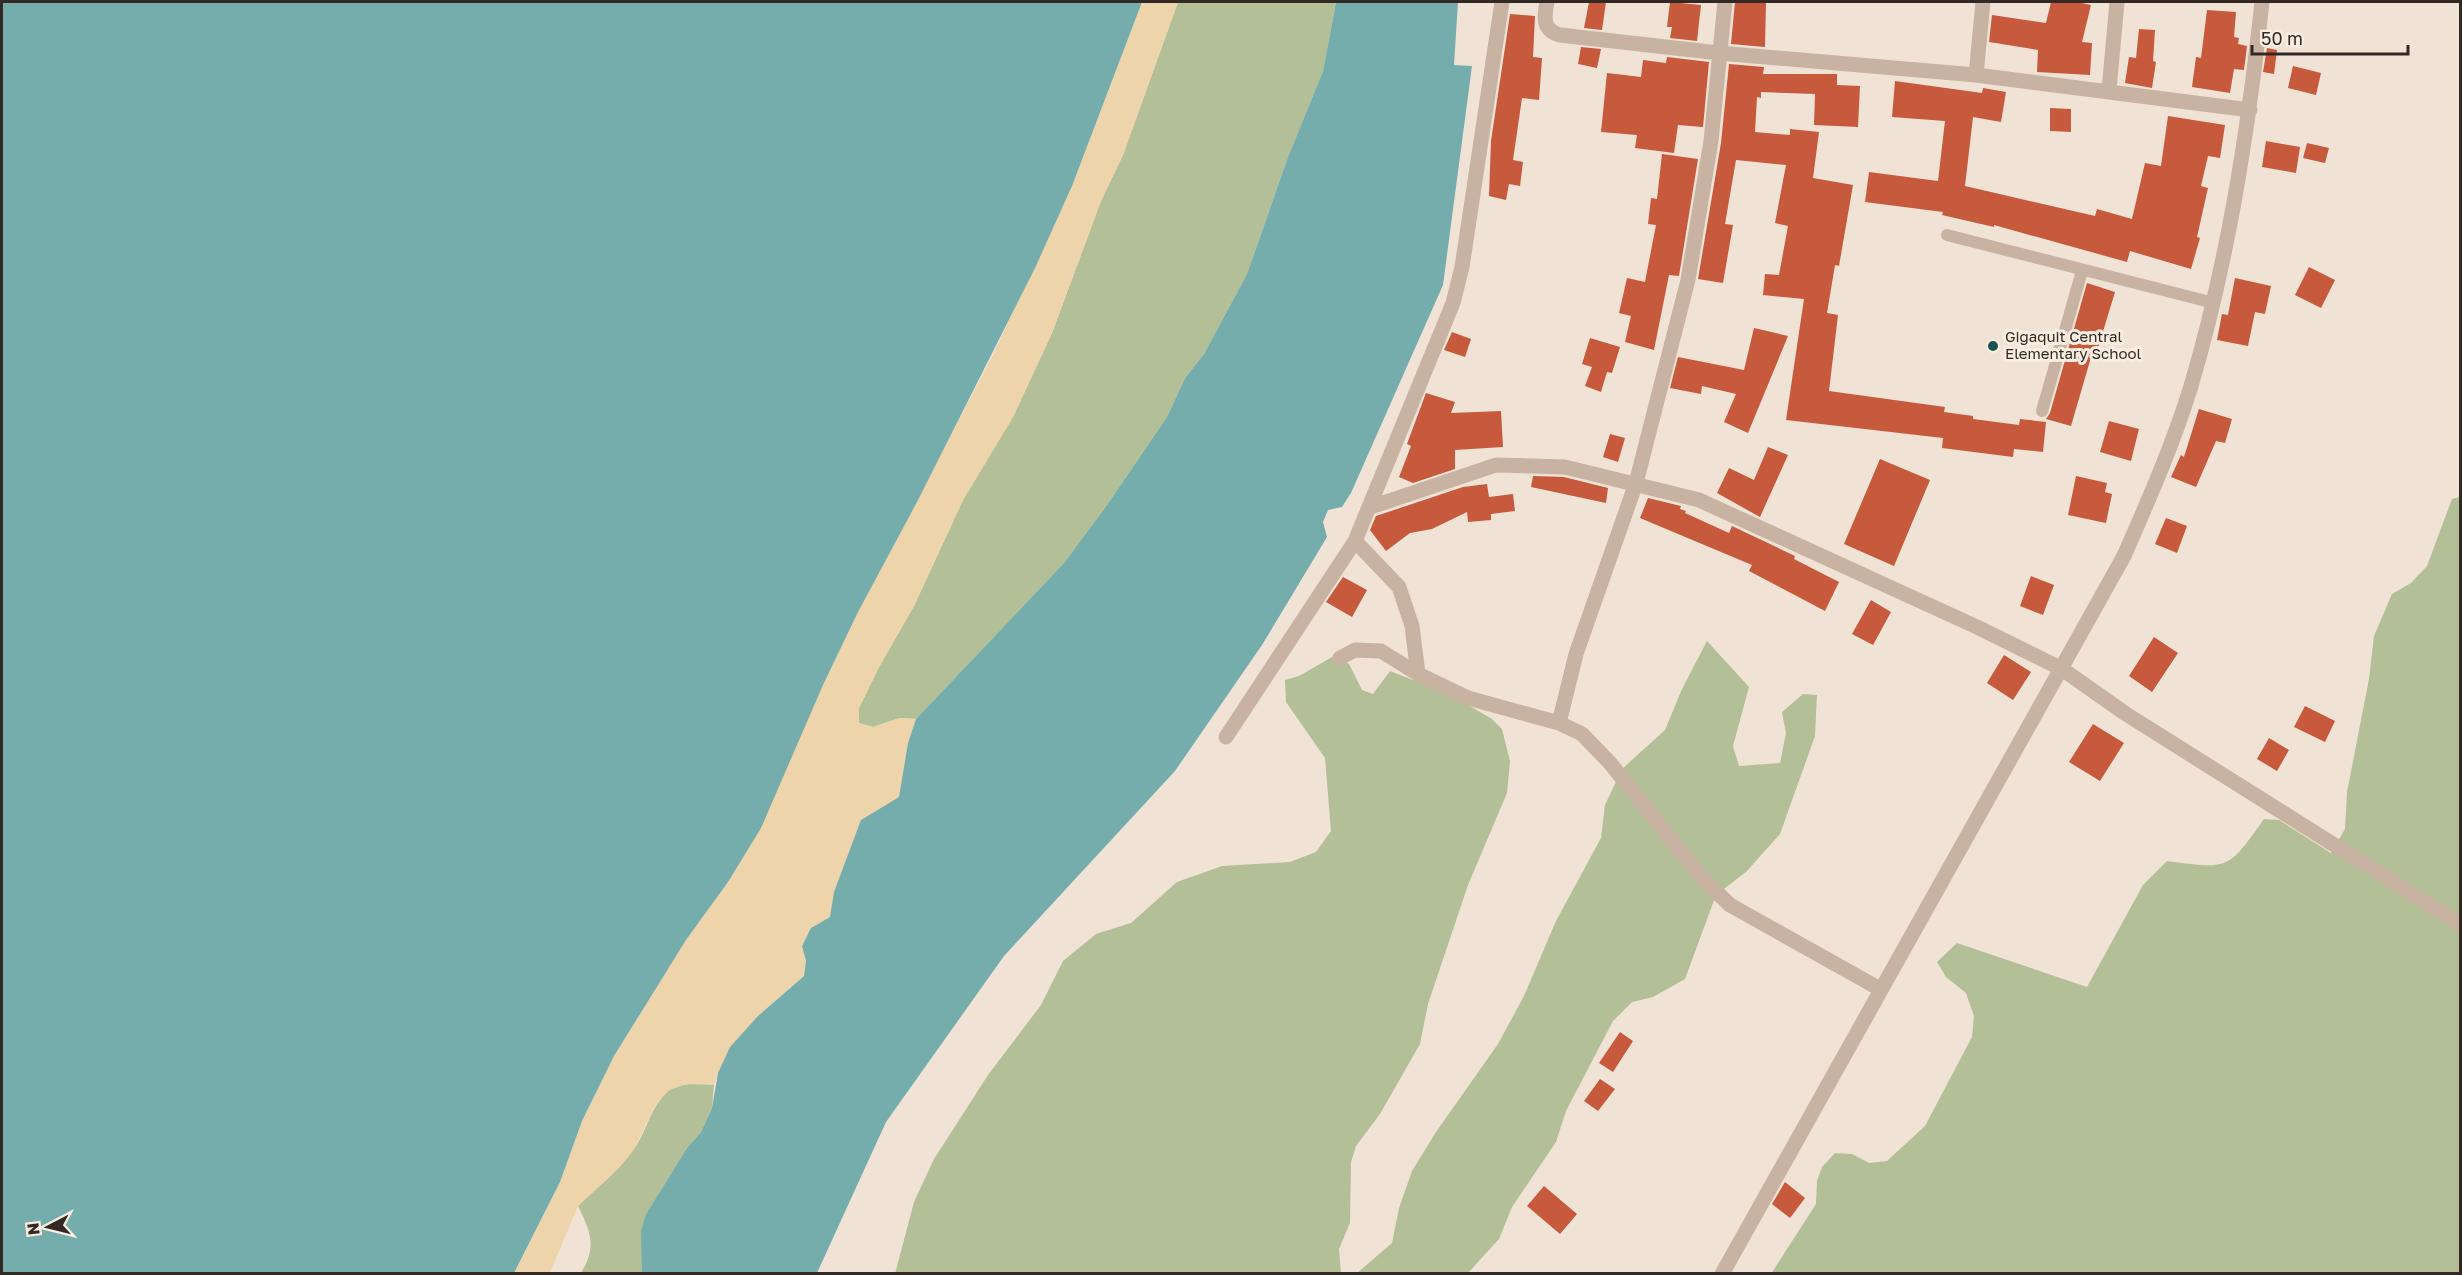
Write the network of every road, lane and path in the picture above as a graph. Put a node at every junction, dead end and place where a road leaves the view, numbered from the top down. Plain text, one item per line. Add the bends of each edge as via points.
1 (1502, 2) edge
2 (1547, 2) edge
3 (1725, 2) edge
4 (1983, 2) edge
5 (2117, 2) edge
6 (2262, 2) edge
7 (1719, 53) junction
8 (1976, 75) junction
9 (2109, 90) junction
10 (2250, 110) junction
11 (1947, 235) dead end
12 (2082, 271) junction
13 (2214, 303) junction
14 (2042, 411) dead end
15 (1636, 483) junction
16 (1371, 507) junction
17 (1356, 541) junction
18 (1340, 658) dead end
19 (2062, 669) junction
20 (1418, 674) junction
21 (1559, 723) junction
22 (1226, 737) dead end
23 (2460, 924) edge
24 (1880, 989) junction
25 (1722, 1274) edge

1 - 16 street via 1462,267 1453,303
2 - 7 street via 1544,23 1560,35
3 - 7 street
4 - 8 street
5 - 9 street
6 - 10 street
7 - 8 street
7 - 15 street via 1709,151 1688,280
8 - 9 street
9 - 10 street
10 - 13 street
11 - 12 lane
12 - 13 lane
12 - 14 lane
13 - 19 street via 2190,389 2154,487 2124,556
15 - 16 street via 1565,467 1496,465
15 - 19 street via 1700,500
15 - 21 street via 1576,654
16 - 17 street
17 - 20 street via 1399,587 1412,626
17 - 22 street
18 - 20 street via 1355,650 1381,651
19 - 23 street via 2126,714
19 - 24 street
20 - 21 street via 1468,698
21 - 24 street via 1582,735 1610,763 1703,879 1730,905
24 - 25 street

